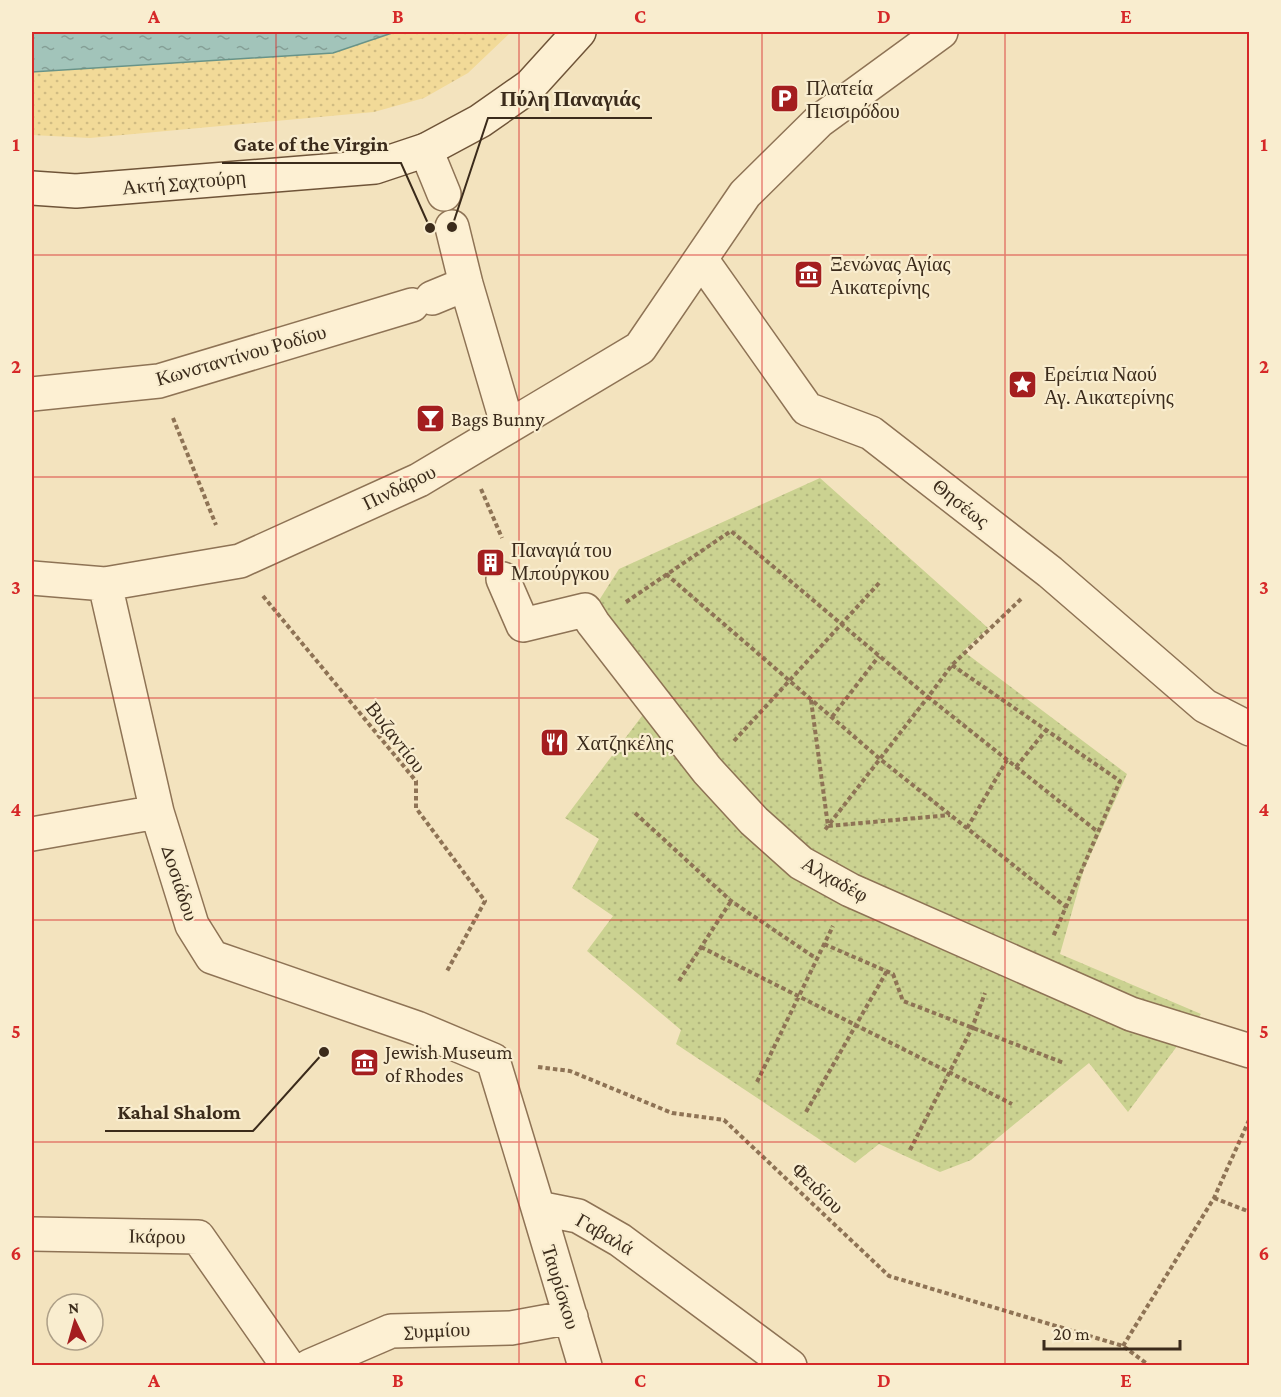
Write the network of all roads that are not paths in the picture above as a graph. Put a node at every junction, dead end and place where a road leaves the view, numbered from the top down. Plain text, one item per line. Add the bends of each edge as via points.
1 (579, 32) edge
2 (941, 32) edge
3 (426, 150) junction
4 (32, 188) edge
5 (444, 194) dead end
6 (452, 227) dead end
7 (701, 259) junction
8 (466, 284) junction
9 (32, 394) edge
10 (508, 427) junction
11 (32, 578) edge
12 (503, 579) dead end
13 (105, 584) junction
14 (1250, 729) edge
15 (157, 812) junction
16 (32, 834) edge
17 (1250, 1051) edge
18 (538, 1208) junction
19 (32, 1234) edge
20 (571, 1317) junction
21 (288, 1365) edge
22 (310, 1365) edge
23 (585, 1365) edge
24 (790, 1365) edge

1 - 3 street, Ακτή Σαχτούρη via 530,86 480,121
2 - 7 street, Πινδάρου via 819,121 745,194
3 - 4 street, Ακτή Σαχτούρη via 375,167 76,191
3 - 5 street
6 - 8 street
7 - 10 street, Πινδάρου via 640,348
7 - 14 street, Θησέως via 807,409 871,433 1050,572 1205,706
8 - 9 street, Κωνσταντίνου Ροδίου via 159,381
8 - 10 street
10 - 13 street, Πινδάρου via 419,480 240,561
11 - 13 street, Πινδάρου
12 - 17 street, Αλχαδέφ via 523,625 585,610 707,770 754,821 801,863 850,890 1131,1014
13 - 15 street, Δοσιάδου
15 - 16 street
15 - 18 street, Δοσιάδου via 192,925 212,957 417,1028 493,1060
18 - 20 street, Ταυρίσκου
18 - 24 street, Γαβαλά via 578,1216 620,1240
19 - 21 street, Ικάρου via 198,1237
20 - 22 street, Συμμίου via 511,1328 391,1331
20 - 23 street, Ταυρίσκου

